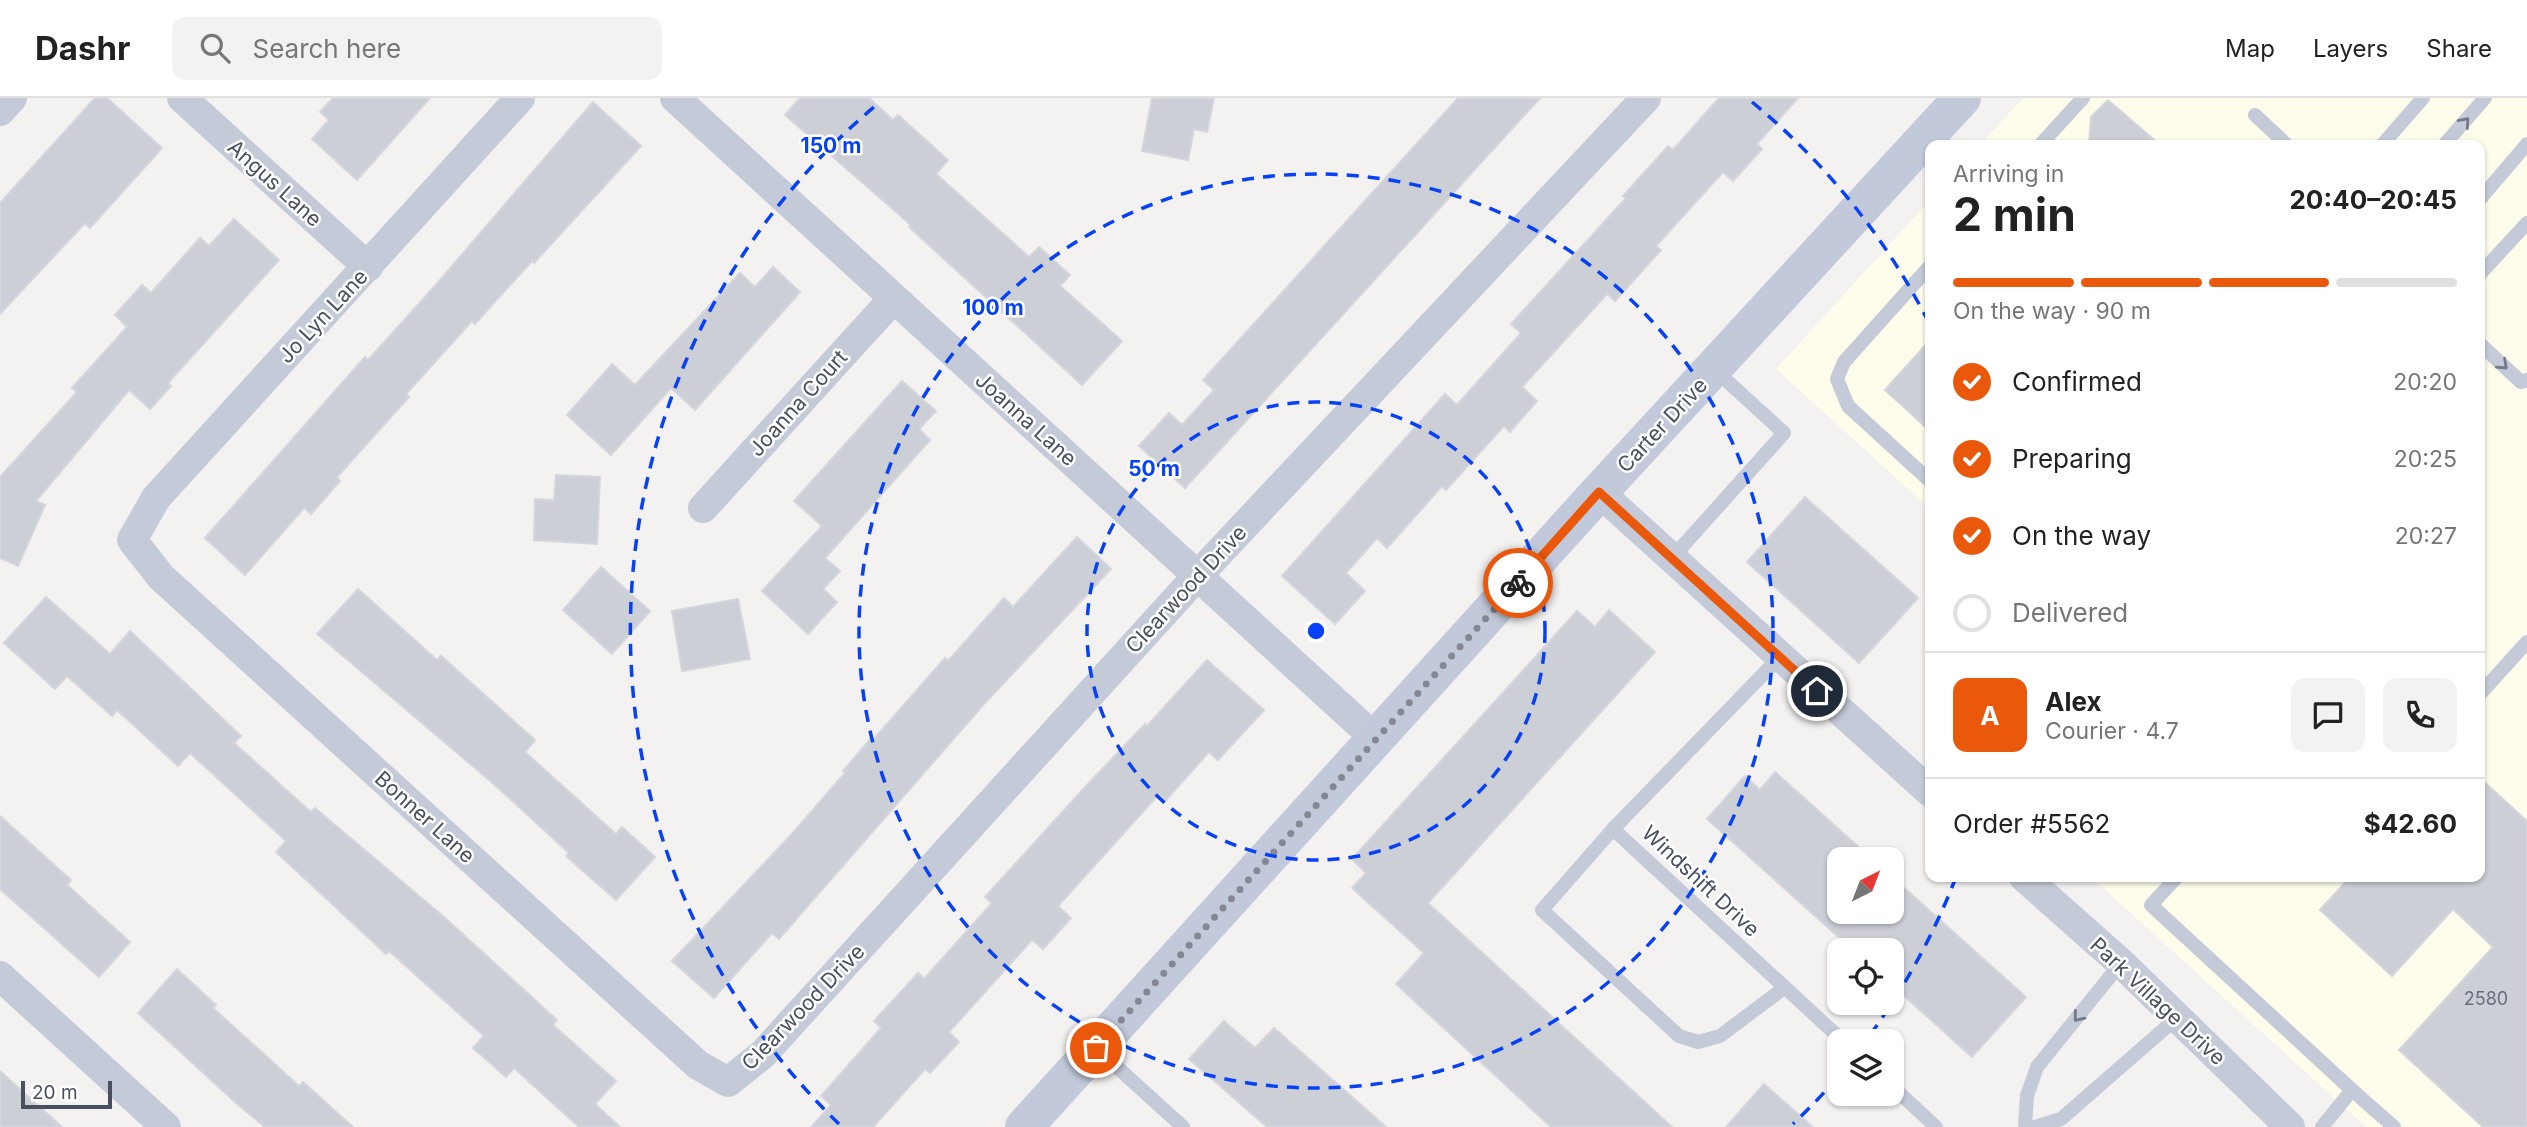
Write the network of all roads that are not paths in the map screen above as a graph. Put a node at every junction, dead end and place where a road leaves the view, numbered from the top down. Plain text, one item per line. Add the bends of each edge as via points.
1 (12, 98) edge
2 (182, 98) edge
3 (520, 98) edge
4 (675, 98) edge
5 (1646, 98) edge
6 (1962, 98) edge
7 (2082, 98) edge
8 (2423, 98) edge
9 (2485, 98) edge
10 (0, 111) edge
11 (2255, 115) dead end
12 (2044, 140) edge
13 (2282, 140) edge
14 (2386, 140) edge
15 (2448, 140) edge
16 (2527, 144) edge
17 (2485, 193) edge
18 (2527, 223) edge
19 (368, 267) junction
20 (2485, 269) edge
21 (1925, 273) edge
22 (893, 299) junction
23 (2485, 349) edge
24 (1714, 369) junction
25 (2527, 380) edge
26 (1925, 476) edge
27 (1599, 492) junction
28 (703, 508) dead end
29 (132, 540) joint
30 (1672, 558) junction
31 (1199, 574) junction
32 (2527, 642) edge
33 (1780, 657) junction
34 (2485, 688) edge
35 (1377, 740) junction
36 (1925, 788) edge
37 (1614, 829) junction
38 (2030, 882) edge
39 (2172, 882) edge
40 (2121, 963) junction
41 (0, 976) edge
42 (1784, 988) junction
43 (2178, 1017) junction
44 (1830, 1029) edge
45 (1096, 1048) junction
46 (728, 1082) joint
47 (2352, 1090) junction
48 (1904, 1097) edge
49 (166, 1127) edge
50 (1024, 1127) edge
51 (1183, 1127) edge
52 (1936, 1127) edge
53 (2025, 1127) edge
54 (2035, 1127) edge
55 (2290, 1127) edge
56 (2322, 1127) edge
57 (2394, 1127) edge

1 - 10 street
2 - 19 street, Angus Lane
3 - 19 street, Jo Lyn Lane
4 - 22 street, Joanna Lane
5 - 31 street, Clearwood Drive
6 - 24 street, Carter Drive
7 - 12 lane
8 - 14 lane
15 -> 9 lane
11 - 13 lane
16 - 17 lane
18 - 20 lane
19 - 29 street, Jo Lyn Lane via 156,498
21 - 26 lane via 1844,362 1837,379 1849,405
22 - 28 street, Joanna Court
22 - 31 street, Joanna Lane
23 -> 25 lane via 2521,382
24 - 27 street, Carter Drive
24 - 30 lane via 1784,433
27 - 30 street
27 - 35 street, Carter Drive
29 - 46 street, Bonner Lane via 161,577 698,1065
30 - 33 street
31 - 35 street, Joanna Lane
31 - 46 street, Clearwood Drive via 763,1054
32 - 34 lane
33 - 36 street
33 - 37 lane, Windshift Drive
35 - 45 street, Carter Drive
37 - 42 lane, Windshift Drive
37 - 42 lane via 1542,910 1659,1021 1679,1036 1698,1042 1720,1036
38 - 40 street, Park Village Drive
39 - 47 lane via 2151,905
40 - 43 street, Park Village Drive
40 -> 53 lane via 2037,1067 2026,1096
41 - 49 street
42 - 44 lane, Windshift Drive
43 - 54 lane via 2061,1119
43 - 55 street, Park Village Drive
45 - 50 street, Carter Drive
45 - 51 lane
47 - 56 lane
47 - 57 lane
48 - 52 lane

